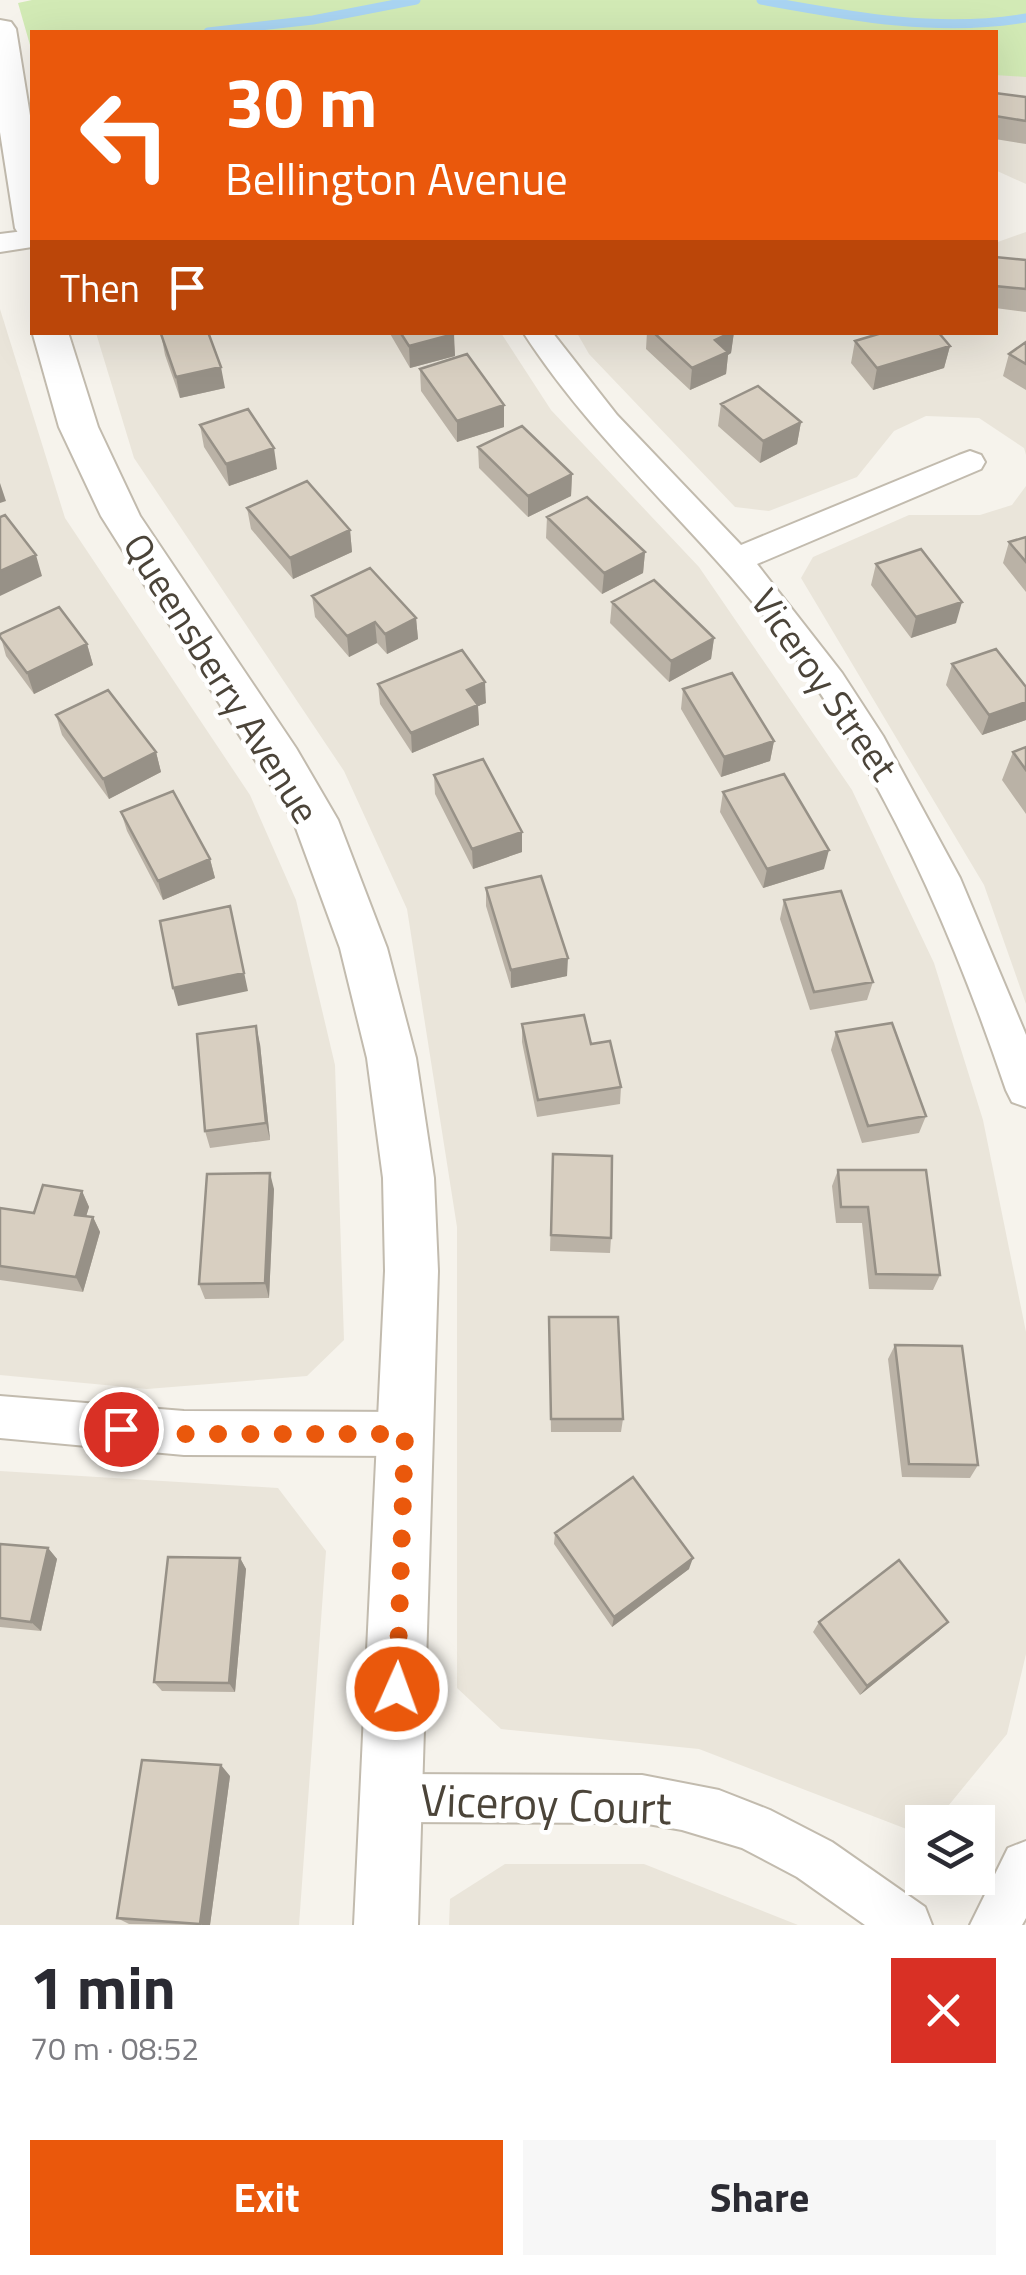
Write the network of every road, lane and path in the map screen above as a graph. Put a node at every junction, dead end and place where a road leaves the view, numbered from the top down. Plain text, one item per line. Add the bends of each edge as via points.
1 (0, 29) edge
2 (30, 216) edge
3 (30, 239) edge
4 (0, 244) edge
5 (51, 335) edge
6 (538, 335) edge
7 (970, 462) dead end
8 (736, 560) junction
9 (1026, 1090) edge
10 (0, 1417) edge
11 (405, 1434) junction
12 (393, 1798) junction
13 (1026, 1866) edge
14 (386, 1925) edge
15 (907, 1925) edge
16 (995, 1925) edge

1 - 2 street
3 - 4 street
5 - 11 street, Queensberry Avenue via 91,458 126,528 285,766 357,922 388,1030 405,1136
6 - 8 street, Viceroy Street via 591,405
7 - 8 street
8 - 9 street, Viceroy Street via 828,677 922,833 986,976
10 - 11 street via 184,1434
11 - 12 street, Queensberry Avenue
12 - 14 street, Queensberry Avenue
12 - 15 street, Viceroy Court via 681,1803 806,1851
13 - 16 street

